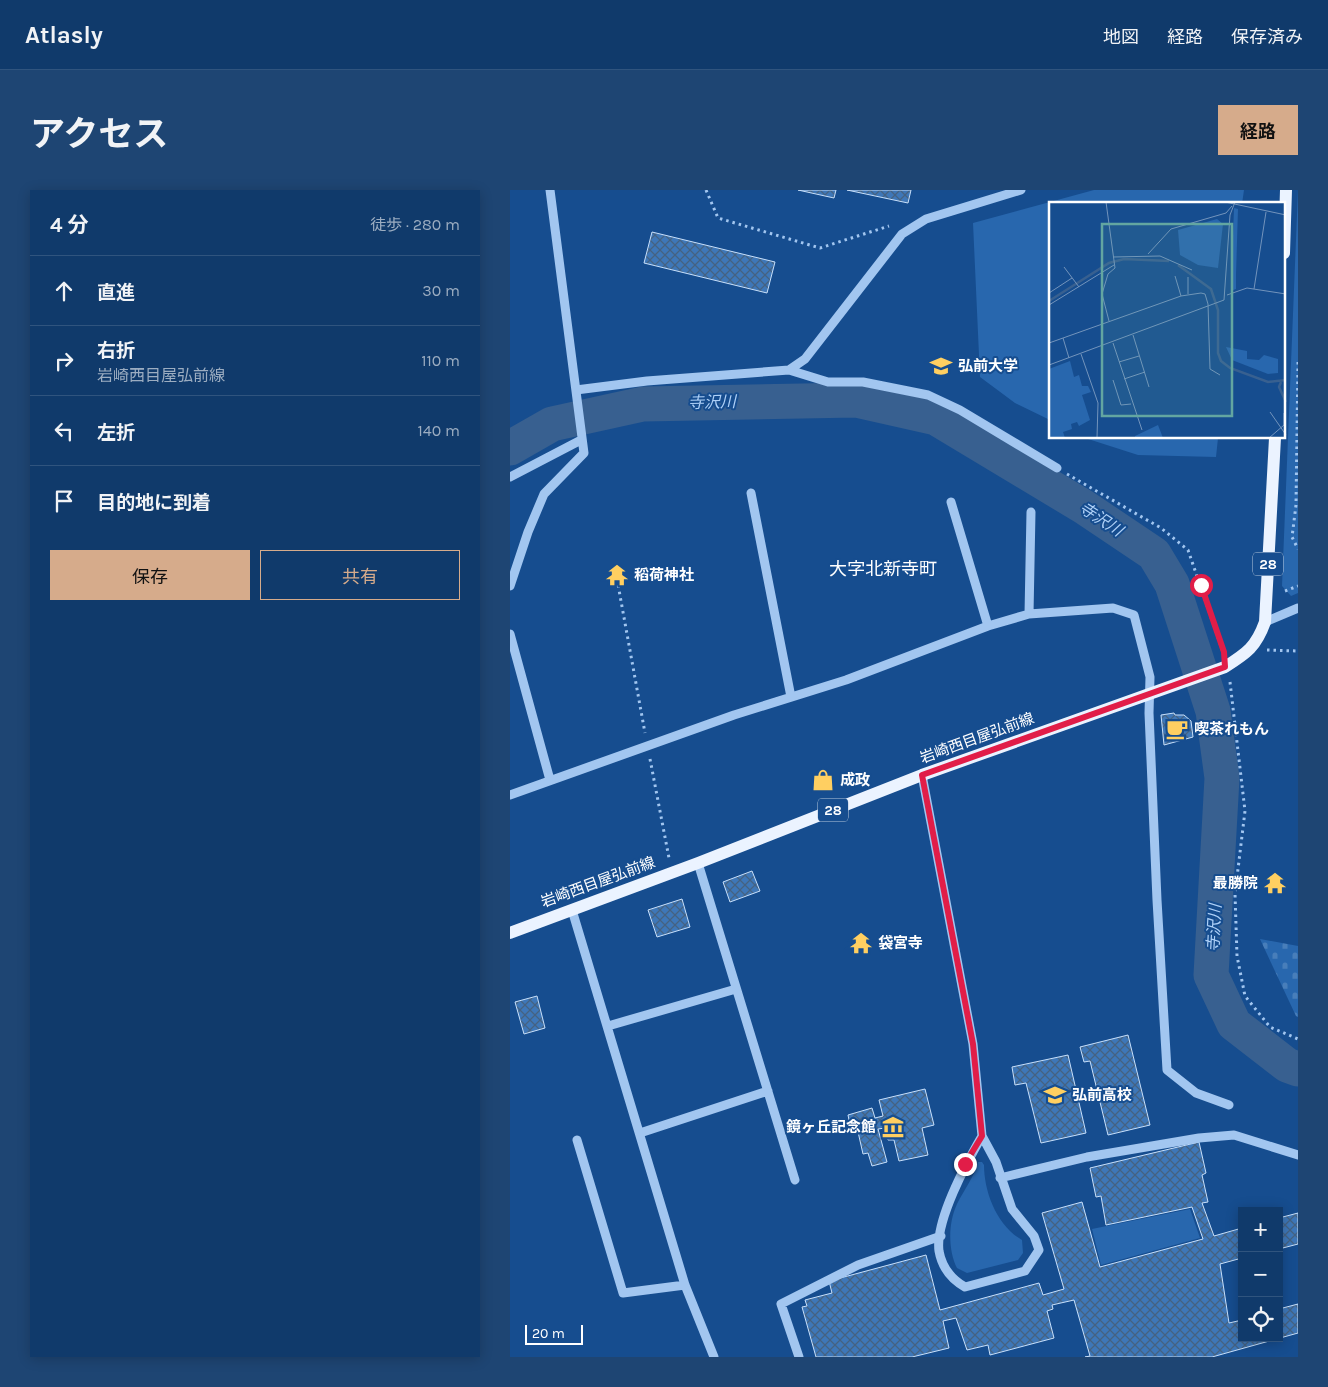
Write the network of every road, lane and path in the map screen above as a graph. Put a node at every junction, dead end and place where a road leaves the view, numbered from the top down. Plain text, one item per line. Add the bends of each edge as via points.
1 (550, 190) edge
2 (706, 190) edge
3 (1021, 190) edge
4 (890, 226) dead end
5 (1298, 362) edge
6 (789, 370) junction
7 (576, 390) junction
8 (581, 437) junction
9 (1275, 439) edge
10 (1057, 468) joint
11 (510, 477) edge
12 (751, 493) dead end
13 (951, 502) dead end
14 (1030, 512) dead end
15 (1298, 549) edge
16 (618, 579) dead end
17 (510, 586) edge
18 (1298, 586) edge
19 (1285, 591) dead end
20 (1298, 608) edge
21 (1029, 614) junction
22 (1265, 622) junction
23 (988, 626) junction
24 (510, 634) edge
25 (1251, 650) junction
26 (1298, 651) edge
27 (1223, 668) junction
28 (1153, 693) junction
29 (791, 697) junction
30 (647, 746) junction
31 (922, 775) junction
32 (550, 780) junction
33 (510, 794) edge
34 (669, 859) dead end
35 (698, 863) junction
36 (572, 910) junction
37 (510, 933) edge
38 (736, 989) junction
39 (608, 1026) junction
40 (1298, 1039) edge
41 (768, 1091) junction
42 (1229, 1105) dead end
43 (640, 1132) junction
44 (982, 1136) junction
45 (577, 1140) dead end
46 (1298, 1155) edge
47 (1000, 1178) junction
48 (795, 1180) dead end
49 (941, 1236) junction
50 (685, 1284) junction
51 (714, 1357) edge
52 (800, 1357) edge

1 - 7 street
2 - 4 path via 718,218 820,248
3 - 6 street via 926,219 902,234 805,360
5 - 15 path via 1296,505 1292,537
6 - 7 street
6 - 10 street via 828,382 863,382 928,395 960,410
7 - 8 street
8 - 11 street
8 - 17 street via 584,453 544,494
9 - 22 main road, 岩崎西目屋弘前線 / 28
10 - 27 path via 1162,528 1188,550 1224,652
12 - 29 street
13 - 23 street
14 - 21 street
16 - 30 path
18 - 19 path
20 - 22 street
21 - 23 street
21 - 28 street via 1113,608 1134,615
22 - 25 main road, 岩崎西目屋弘前線 / 28
23 - 29 street via 846,680
24 - 32 street
25 - 26 path
25 - 27 main road, 岩崎西目屋弘前線 / 28
27 - 28 main road, 岩崎西目屋弘前線 / 28
27 - 40 path via 1230,681 1246,811 1236,894 1237,956 1245,996 1270,1028
28 - 31 main road, 岩崎西目屋弘前線 / 28
28 - 42 street via 1157,900 1167,1070 1196,1093
29 - 30 street
30 - 32 street
30 - 34 path
31 - 35 main road, 岩崎西目屋弘前線 / 28
31 - 44 street via 973,1044
32 - 33 street
35 - 36 main road, 岩崎西目屋弘前線 / 28
35 - 38 street
36 - 37 main road, 岩崎西目屋弘前線 / 28
36 - 39 street
38 - 39 street
38 - 41 street
39 - 43 street
41 - 43 street
41 - 48 street
43 - 50 street
44 - 47 street via 996,1162
44 - 49 street via 965,1164 943,1221
45 - 50 street via 623,1293
46 - 47 street via 1234,1135 1088,1157
47 - 49 street via 1012,1210 1034,1236 1039,1250 1025,1271 965,1287 951,1279 945,1267 939,1250
49 - 52 street via 858,1265 781,1304
50 - 51 street

